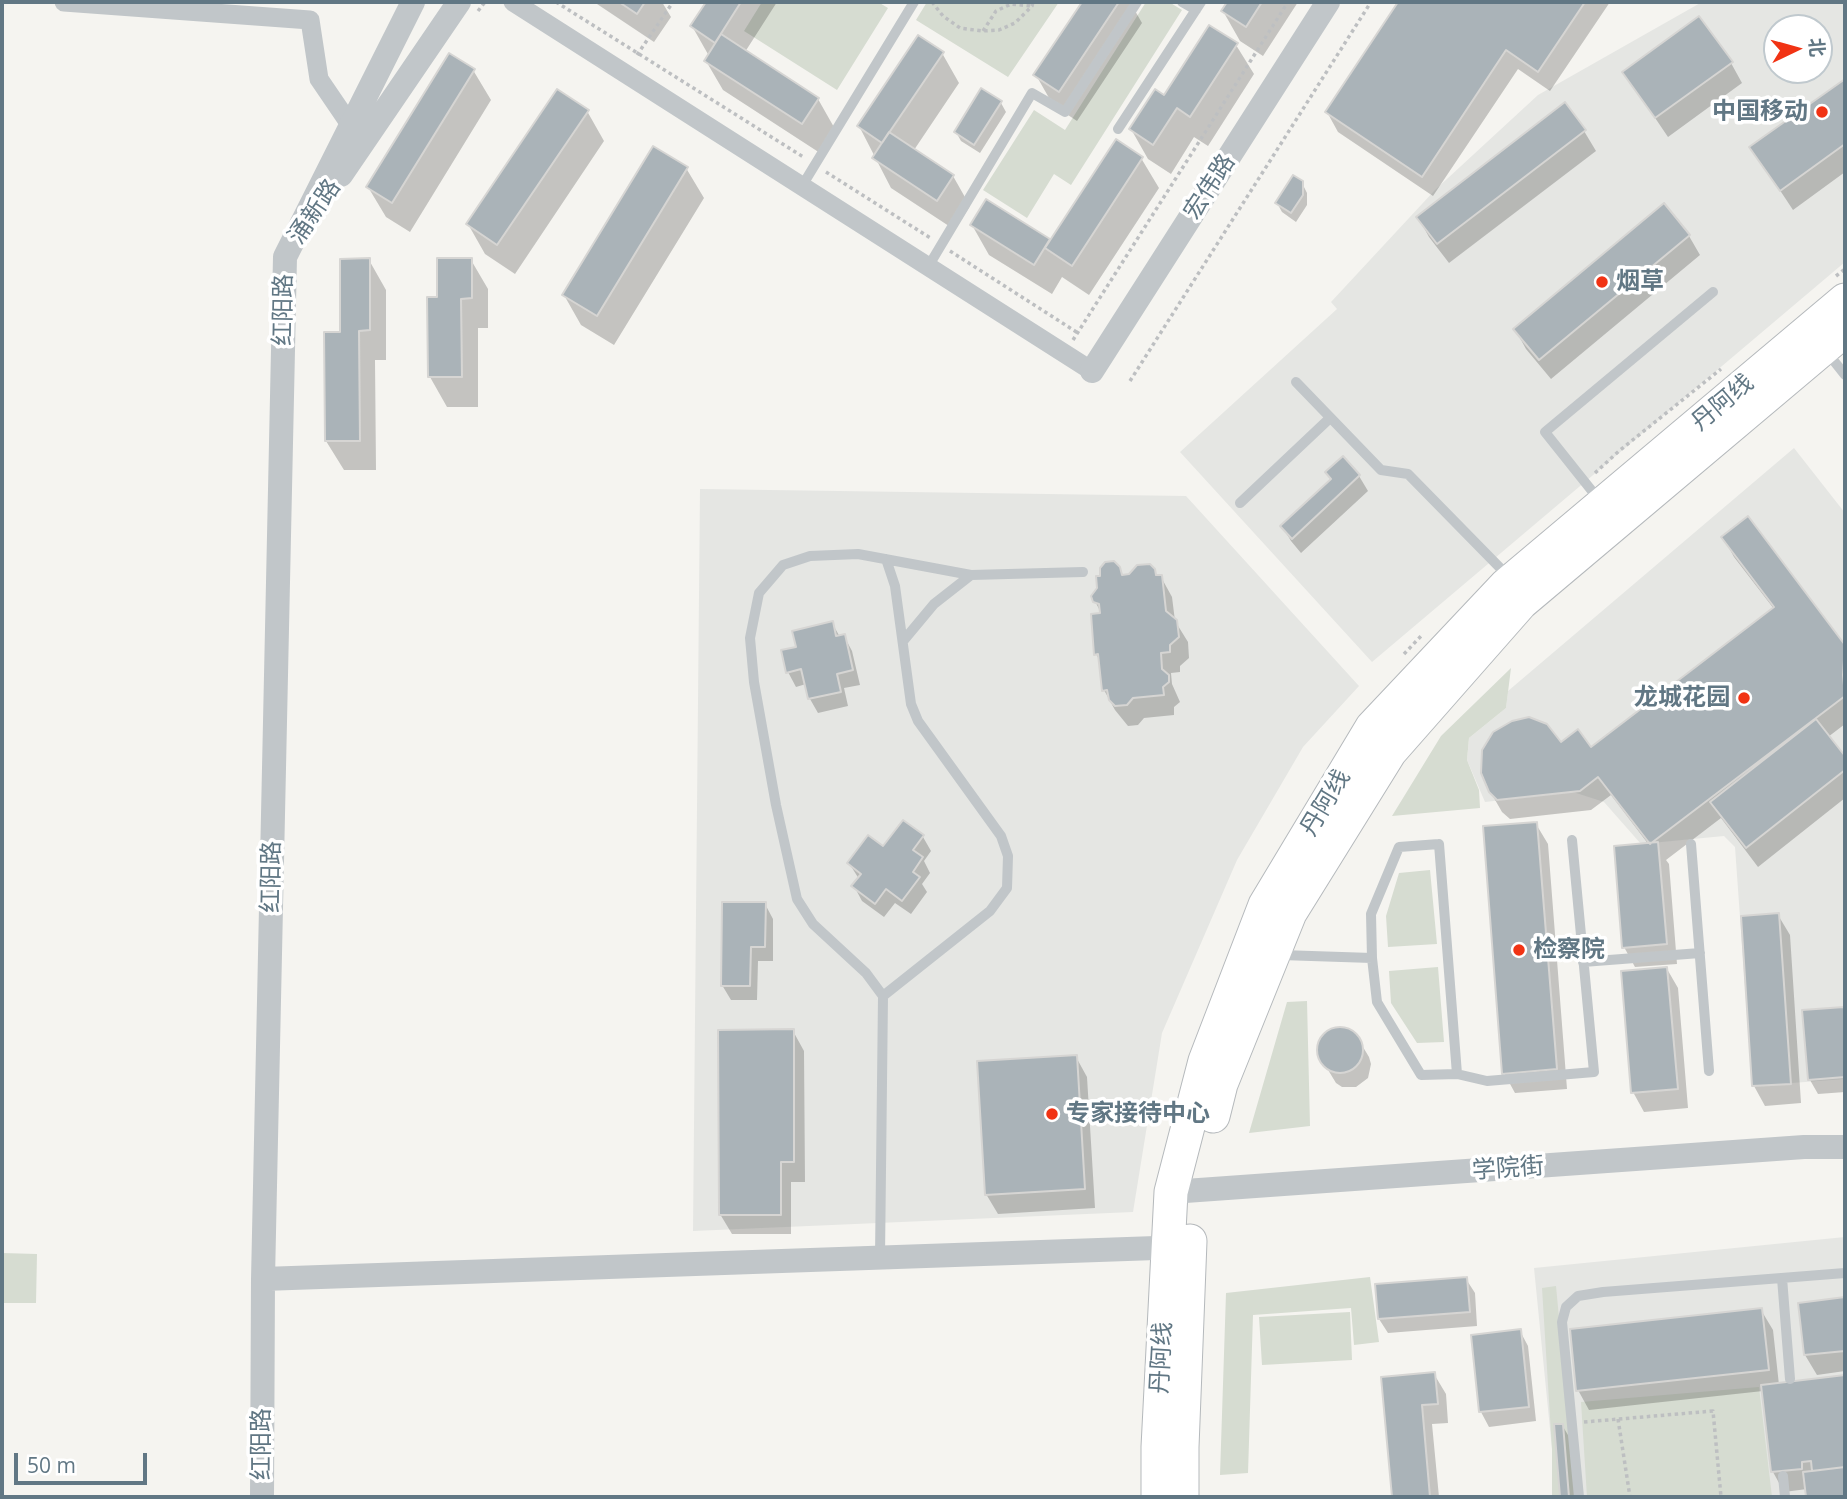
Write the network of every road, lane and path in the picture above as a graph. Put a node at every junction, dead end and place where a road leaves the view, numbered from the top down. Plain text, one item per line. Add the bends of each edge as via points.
1 (64, 2) edge
2 (413, 2) edge
3 (459, 2) edge
4 (513, 2) edge
5 (673, 2) edge
6 (914, 2) edge
7 (932, 2) edge
8 (1137, 2) edge
9 (1182, 2) edge
10 (1288, 2) edge
11 (1328, 2) edge
12 (1371, 2) edge
13 (1032, 4) edge
14 (1199, 6) edge
15 (982, 31) junction
16 (625, 73) junction
17 (351, 126) junction
18 (1118, 129) dead end
19 (802, 186) junction
20 (285, 257) junction
21 (928, 267) junction
22 (1713, 292) dead end
23 (1845, 300) edge
24 (1835, 339) edge
25 (1064, 354) junction
26 (1092, 371) joint
27 (1845, 375) edge
28 (1130, 381) dead end
29 (1296, 382) dead end
30 (1330, 418) junction
31 (1240, 503) dead end
32 (1602, 504) junction
33 (886, 559) junction
34 (1083, 572) dead end
35 (971, 575) junction
36 (1512, 580) junction
37 (904, 640) junction
38 (1572, 839) dead end
39 (1691, 844) dead end
40 (1700, 953) junction
41 (1273, 954) junction
42 (1372, 958) junction
43 (1583, 962) junction
44 (883, 996) junction
45 (1709, 1071) dead end
46 (1457, 1074) junction
47 (1845, 1147) edge
48 (1183, 1191) junction
49 (1179, 1247) junction
50 (880, 1258) junction
51 (1845, 1273) edge
52 (1782, 1278) junction
53 (263, 1279) junction
54 (1790, 1379) dead end
55 (1618, 1419) junction
56 (1572, 1423) junction
57 (1783, 1476) dead end
58 (262, 1497) edge
59 (1158, 1497) edge
60 (1182, 1497) edge
61 (1579, 1497) edge
62 (1630, 1497) edge
63 (1721, 1497) edge
64 (1785, 1497) edge

1 - 17 street via 310,20 319,79
2 - 17 street, 涌新路
3 - 20 street, 涌新路
4 - 16 street
5 - 16 path
6 - 19 lane
7 - 15 path via 960,28
8 - 21 lane via 1065,113 1032,93
9 - 14 lane
10 - 25 path
11 - 26 street, 宏伟路
12 - 28 path
13 - 15 path via 1015,23
13 - 15 path via 1010,4 996,11
14 - 18 lane
16 - 19 street
17 - 20 street, 涌新路
19 - 21 street
20 - 53 street, 红阳路
21 - 25 street
22 - 32 lane via 1545,432
23 - 32 highway, 丹阿线
24 - 27 lane
24 - 41 highway, 丹阿线 via 1521,603 1390,752 1290,913
25 - 26 street
29 - 30 lane
30 - 31 lane
30 - 36 lane via 1381,470 1408,474
32 - 36 highway, 丹阿线
33 - 35 lane
33 - 37 lane
33 - 44 lane via 858,554 810,556 783,565 759,593 750,638 776,805 797,899 813,924 866,973
34 - 35 lane
35 - 37 lane via 934,604
36 - 48 highway, 丹阿线 via 1372,727 1265,905 1205,1061
37 - 44 lane via 911,704 918,721 1001,836 1008,856 1007,888 990,911
38 - 43 lane
39 - 40 lane
40 - 43 lane
40 - 45 lane
41 - 42 lane
41 - 48 highway, 丹阿线
42 - 46 lane via 1377,1002 1422,1074
42 - 46 lane via 1371,914 1399,847 1438,844
43 - 46 lane via 1594,1072 1487,1082
44 - 50 lane
47 - 48 street, 学院街
48 - 49 highway, 丹阿线
49 - 50 street
49 - 59 highway, 丹阿线 via 1158,1447
49 - 60 highway, 丹阿线
50 - 53 street
51 - 52 lane
52 - 54 lane
52 - 56 lane via 1578,1296 1566,1307 1562,1322
53 - 58 street, 红阳路
55 - 56 path
55 - 62 path
55 - 63 path via 1713,1411
56 - 61 lane
57 - 64 lane

